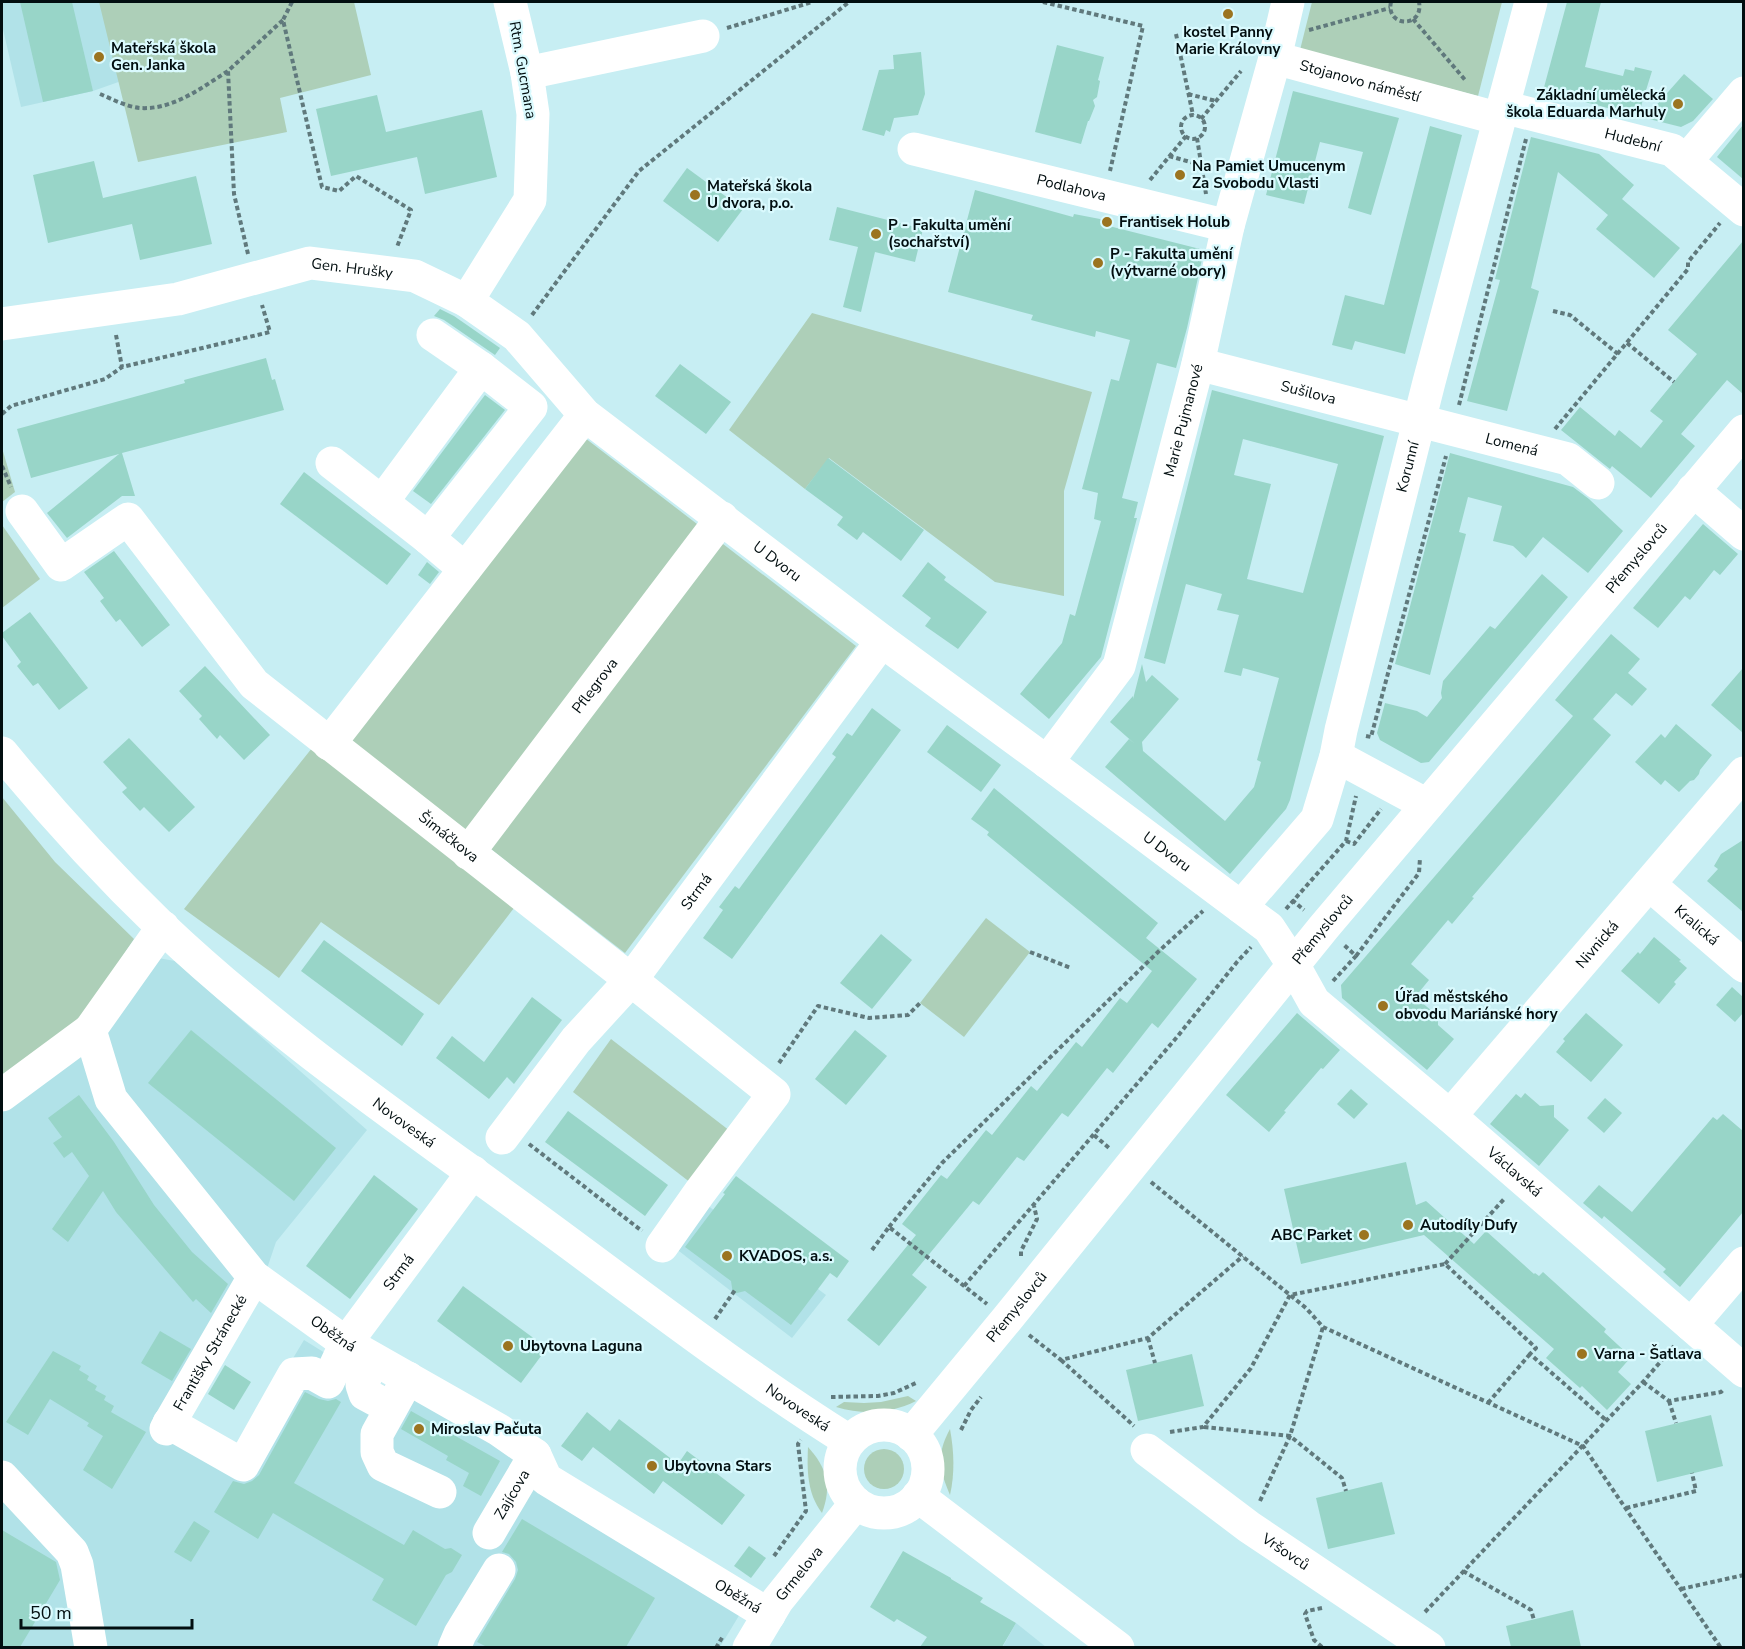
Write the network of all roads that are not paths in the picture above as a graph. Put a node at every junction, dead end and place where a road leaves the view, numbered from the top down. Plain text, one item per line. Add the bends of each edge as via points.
1 (510, 2) edge
2 (1288, 2) edge
3 (1531, 2) edge
4 (703, 36) road end
5 (1277, 48) junction
6 (527, 73) junction
7 (1743, 93) edge
8 (1502, 113) junction
9 (915, 149) dead end
10 (1686, 161) junction
11 (1739, 207) edge
12 (1219, 224) junction
13 (467, 301) junction
14 (2, 324) edge
15 (433, 335) dead end
16 (1198, 364) junction
17 (481, 368) junction
18 (585, 415) junction
19 (1419, 420) junction
20 (1743, 431) edge
21 (332, 463) dead end
22 (1598, 483) dead end
23 (1693, 490) junction
24 (382, 502) junction
25 (22, 511) dead end
26 (722, 518) junction
27 (1743, 534) edge
28 (428, 538) junction
29 (465, 569) junction
30 (882, 641) junction
31 (329, 744) junction
32 (2, 753) edge
33 (1047, 762) junction
34 (1349, 763) junction
35 (1743, 772) edge
36 (1418, 800) junction
37 (468, 853) junction
38 (1648, 885) junction
39 (1226, 905) junction
40 (163, 927) junction
41 (1743, 966) edge
42 (1285, 976) junction
43 (631, 980) junction
44 (90, 1030) junction
45 (2, 1095) edge
46 (1450, 1116) junction
47 (513, 1139) road end
48 (473, 1172) junction
49 (662, 1246) road end
50 (1743, 1263) edge
51 (254, 1276) junction
52 (1691, 1325) junction
53 (359, 1351) junction
54 (1743, 1370) edge
55 (408, 1378) junction
56 (391, 1408) junction
57 (911, 1435) junction
58 (1150, 1437) road end
59 (849, 1441) junction
60 (535, 1455) junction
61 (2, 1477) edge
62 (440, 1492) dead end
63 (918, 1497) junction
64 (856, 1503) junction
65 (489, 1533) dead end
66 (499, 1570) dead end
67 (757, 1607) junction
68 (1417, 1640) edge
69 (91, 1647) edge
70 (454, 1647) edge
71 (749, 1647) edge
72 (1118, 1647) edge

1 - 6 street, Rtm. Gucmana
2 - 5 street
3 - 8 street, Korunní
4 - 6 street
5 - 8 street, Stojanovo náměstí
5 - 12 street, Marie Pujmanové
6 - 13 street, Rtm. Gucmana via 533,114 530,200
7 - 10 street
8 - 10 street, Hudební via 1672,150
8 - 19 street, Korunní
9 - 12 street, Podlahova
10 - 11 street, Hudební
12 - 16 street, Marie Pujmanové
13 - 14 street, Gen. Hrušky via 415,276 310,263 178,299
13 - 18 street, Gen. Hrušky via 517,336
15 - 17 street
16 - 19 street, Sušilova
16 - 33 street, Marie Pujmanové via 1119,666
17 - 24 street
17 - 28 street via 531,407
18 - 26 street, U Dvoru
18 - 29 street
19 - 22 street, Lomená via 1569,459
19 - 34 street, Korunní
20 - 23 street, Přemyslovců
21 - 24 street
23 - 27 street
23 - 36 street, Přemyslovců
24 - 28 street
25 - 31 street, Šimáčkova via 61,565 128,519 254,684
26 - 30 street, U Dvoru
26 - 37 street, Pflegrova
28 - 29 street
29 - 31 street
30 - 33 street, U Dvoru
30 - 43 street, Strmá
31 - 37 street, Šimáčkova
32 - 40 street, Novoveská via 76,841
33 - 39 street, U Dvoru
34 - 36 street
34 - 39 street, Korunní via 1317,819
35 - 38 street, Nivnická
36 - 42 street, Přemyslovců
37 - 43 street, Šimáčkova
38 - 41 street, Kralická
38 - 46 street, Nivnická
39 - 42 street, U Dvoru via 1269,928
40 - 44 street
40 - 48 street, Novoveská via 313,1054
42 - 46 street, Václavská
42 - 57 street, Přemyslovců via 1123,1159
43 - 47 street, Strmá via 576,1040
43 - 49 street, Šimáčkova via 774,1094
44 - 45 street
44 - 51 street, Oběžná via 111,1099
46 - 52 street, Václavská
48 - 53 street, Strmá
48 - 59 street, Novoveská via 700,1338 820,1411
50 - 52 street
51 - 53 street, Oběžná
51 - 53 street, Františky Stránecké via 168,1426 243,1465 294,1374 312,1373 328,1382
52 - 54 street, Václavská
53 - 55 street, Oběžná
53 - 56 street via 365,1394
55 - 56 street
55 - 60 street, Oběžná via 500,1430
56 - 62 street via 377,1434 377,1452 383,1465
57 - 59 street via 896,1427 879,1425 862,1430
57 - 63 street via 922,1448 927,1464 926,1481
58 - 68 street, Vršovců via 1249,1527
59 - 64 street via 841,1456 840,1473 845,1490
60 - 65 street, Zajícova
60 - 67 street, Oběžná via 546,1479
61 - 69 street via 72,1552
63 - 64 street via 905,1508 888,1512 871,1511
63 - 72 street
64 - 67 street, Grmelova via 777,1601
66 - 70 street
67 - 71 street, Grmelova

